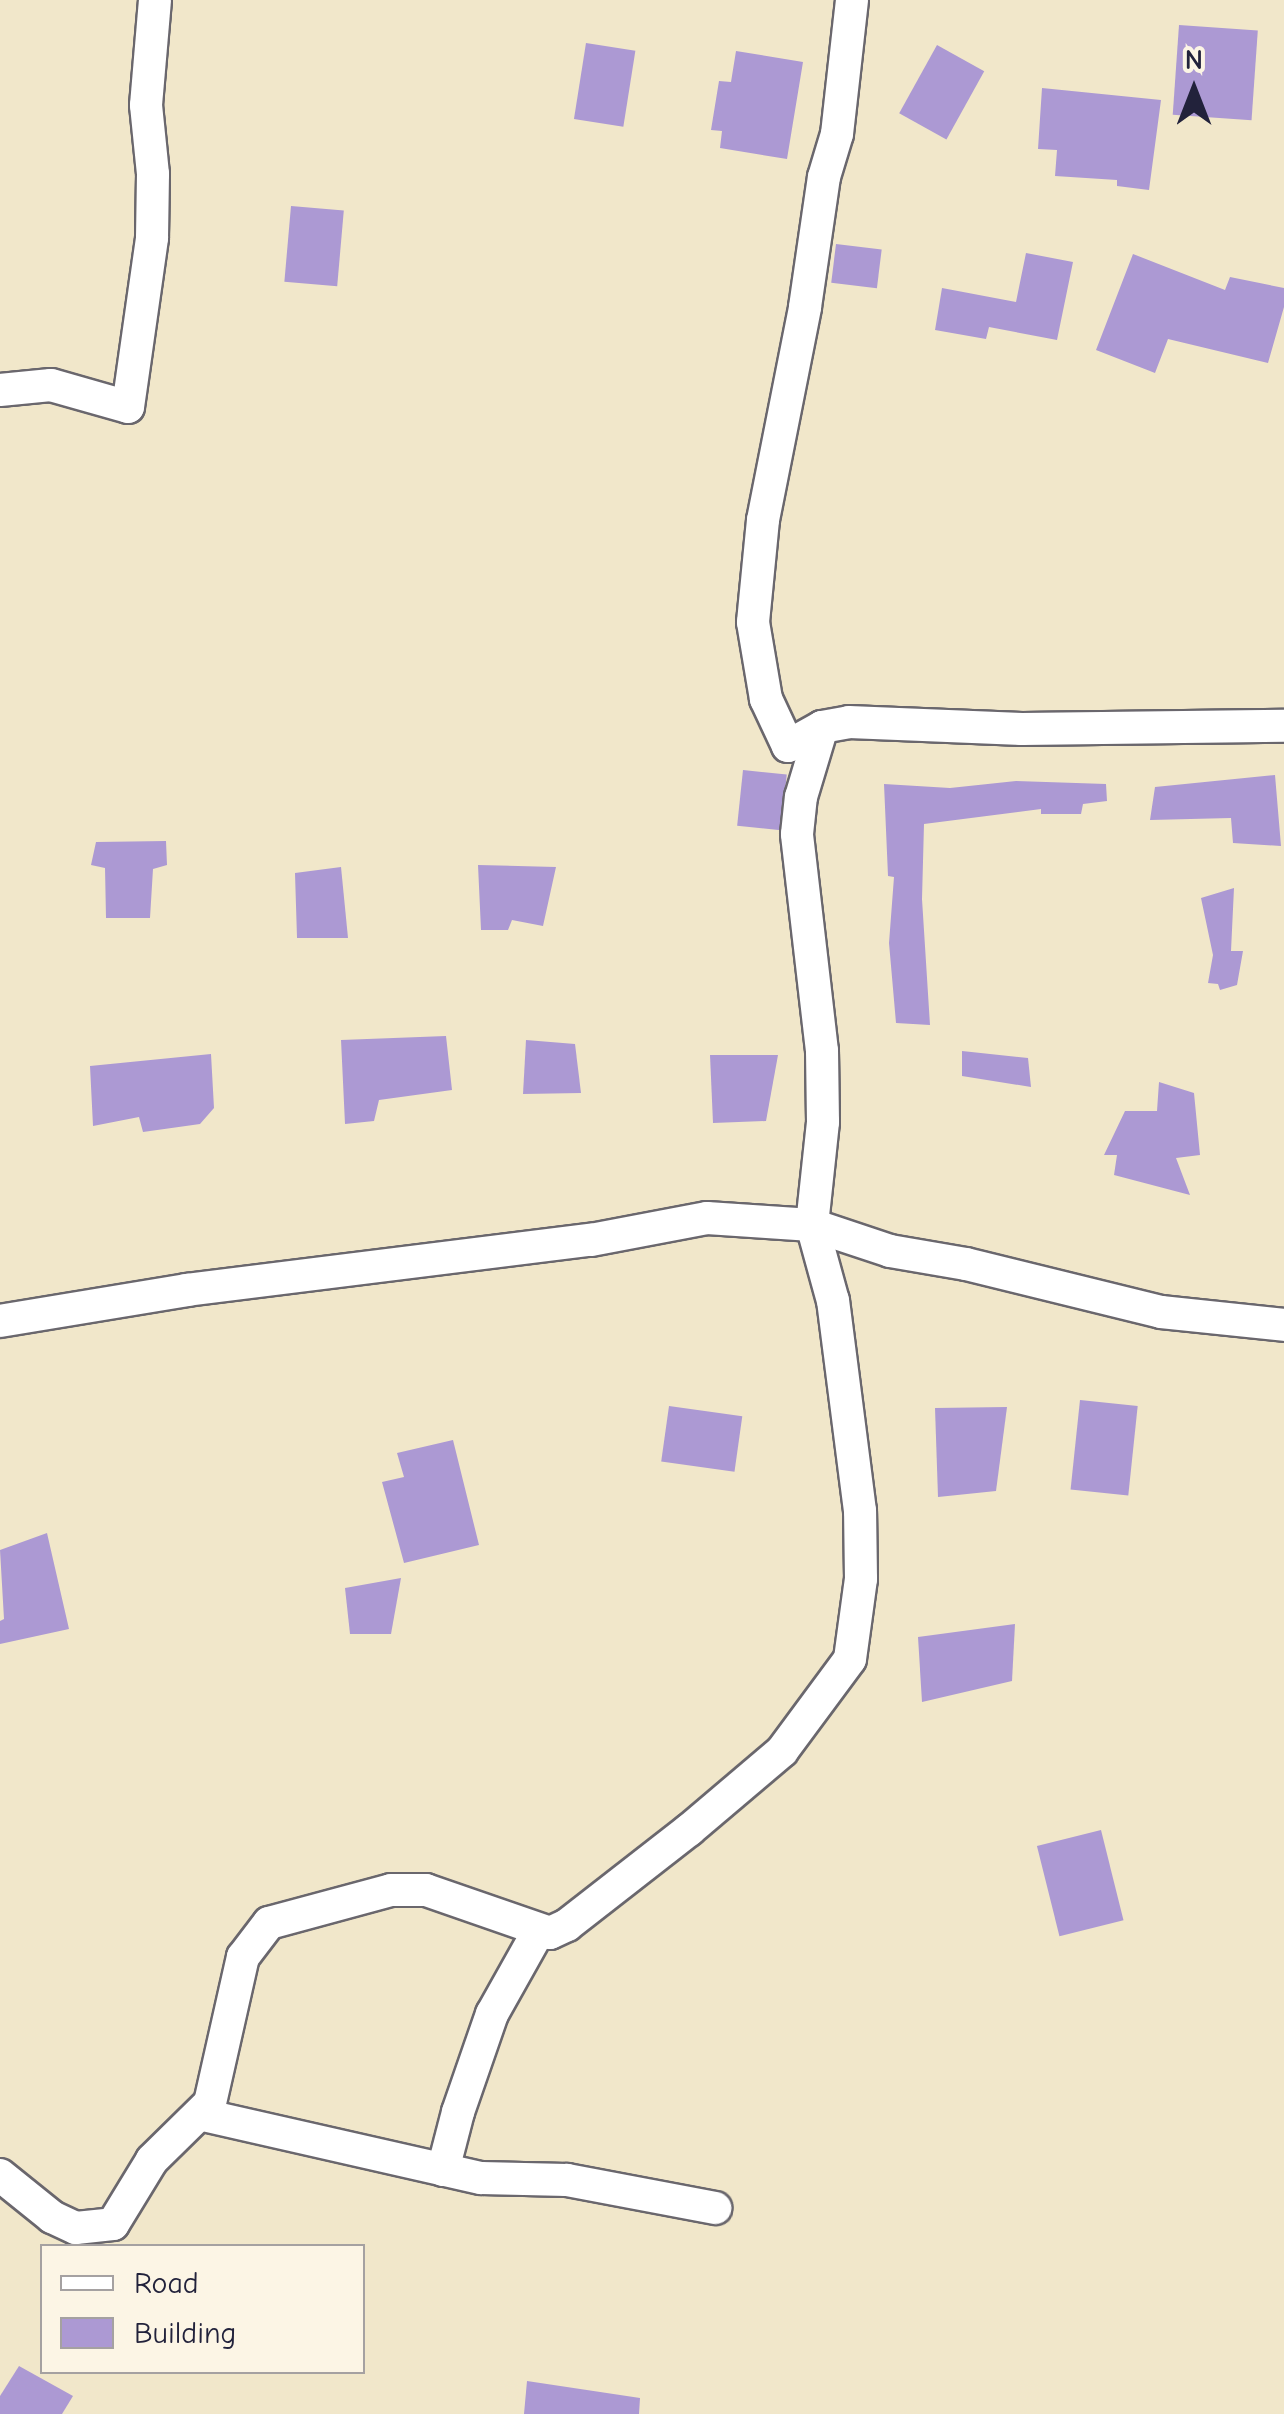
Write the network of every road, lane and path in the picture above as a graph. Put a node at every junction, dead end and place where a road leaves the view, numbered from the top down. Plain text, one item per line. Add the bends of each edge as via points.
1 (155, 0) edge
2 (852, 0) edge
3 (0, 390) edge
4 (1284, 726) edge
5 (822, 727) junction
6 (788, 746) junction
7 (800, 796) junction
8 (812, 1225) junction
9 (0, 1321) edge
10 (1284, 1325) edge
11 (538, 1932) junction
12 (203, 2115) junction
13 (443, 2170) junction
14 (0, 2175) edge
15 (714, 2208) dead end

1 - 3 street via 146,105 152,238 128,407 51,385
2 - 6 street via 837,134 763,520 752,622 766,699
4 - 5 street
5 - 6 street
5 - 7 street
6 - 7 street
7 - 8 street via 797,834 818,990 824,1122
8 - 9 street via 707,1218
8 - 10 street via 890,1251 1161,1312
8 - 11 street via 833,1301 860,1511 861,1579 850,1659 782,1751 567,1925
11 - 12 street via 426,1890 390,1890 270,1923 243,1957
11 - 13 street via 492,2014
12 - 13 street
12 - 14 street via 152,2160 113,2224 76,2228
13 - 15 street via 566,2180

